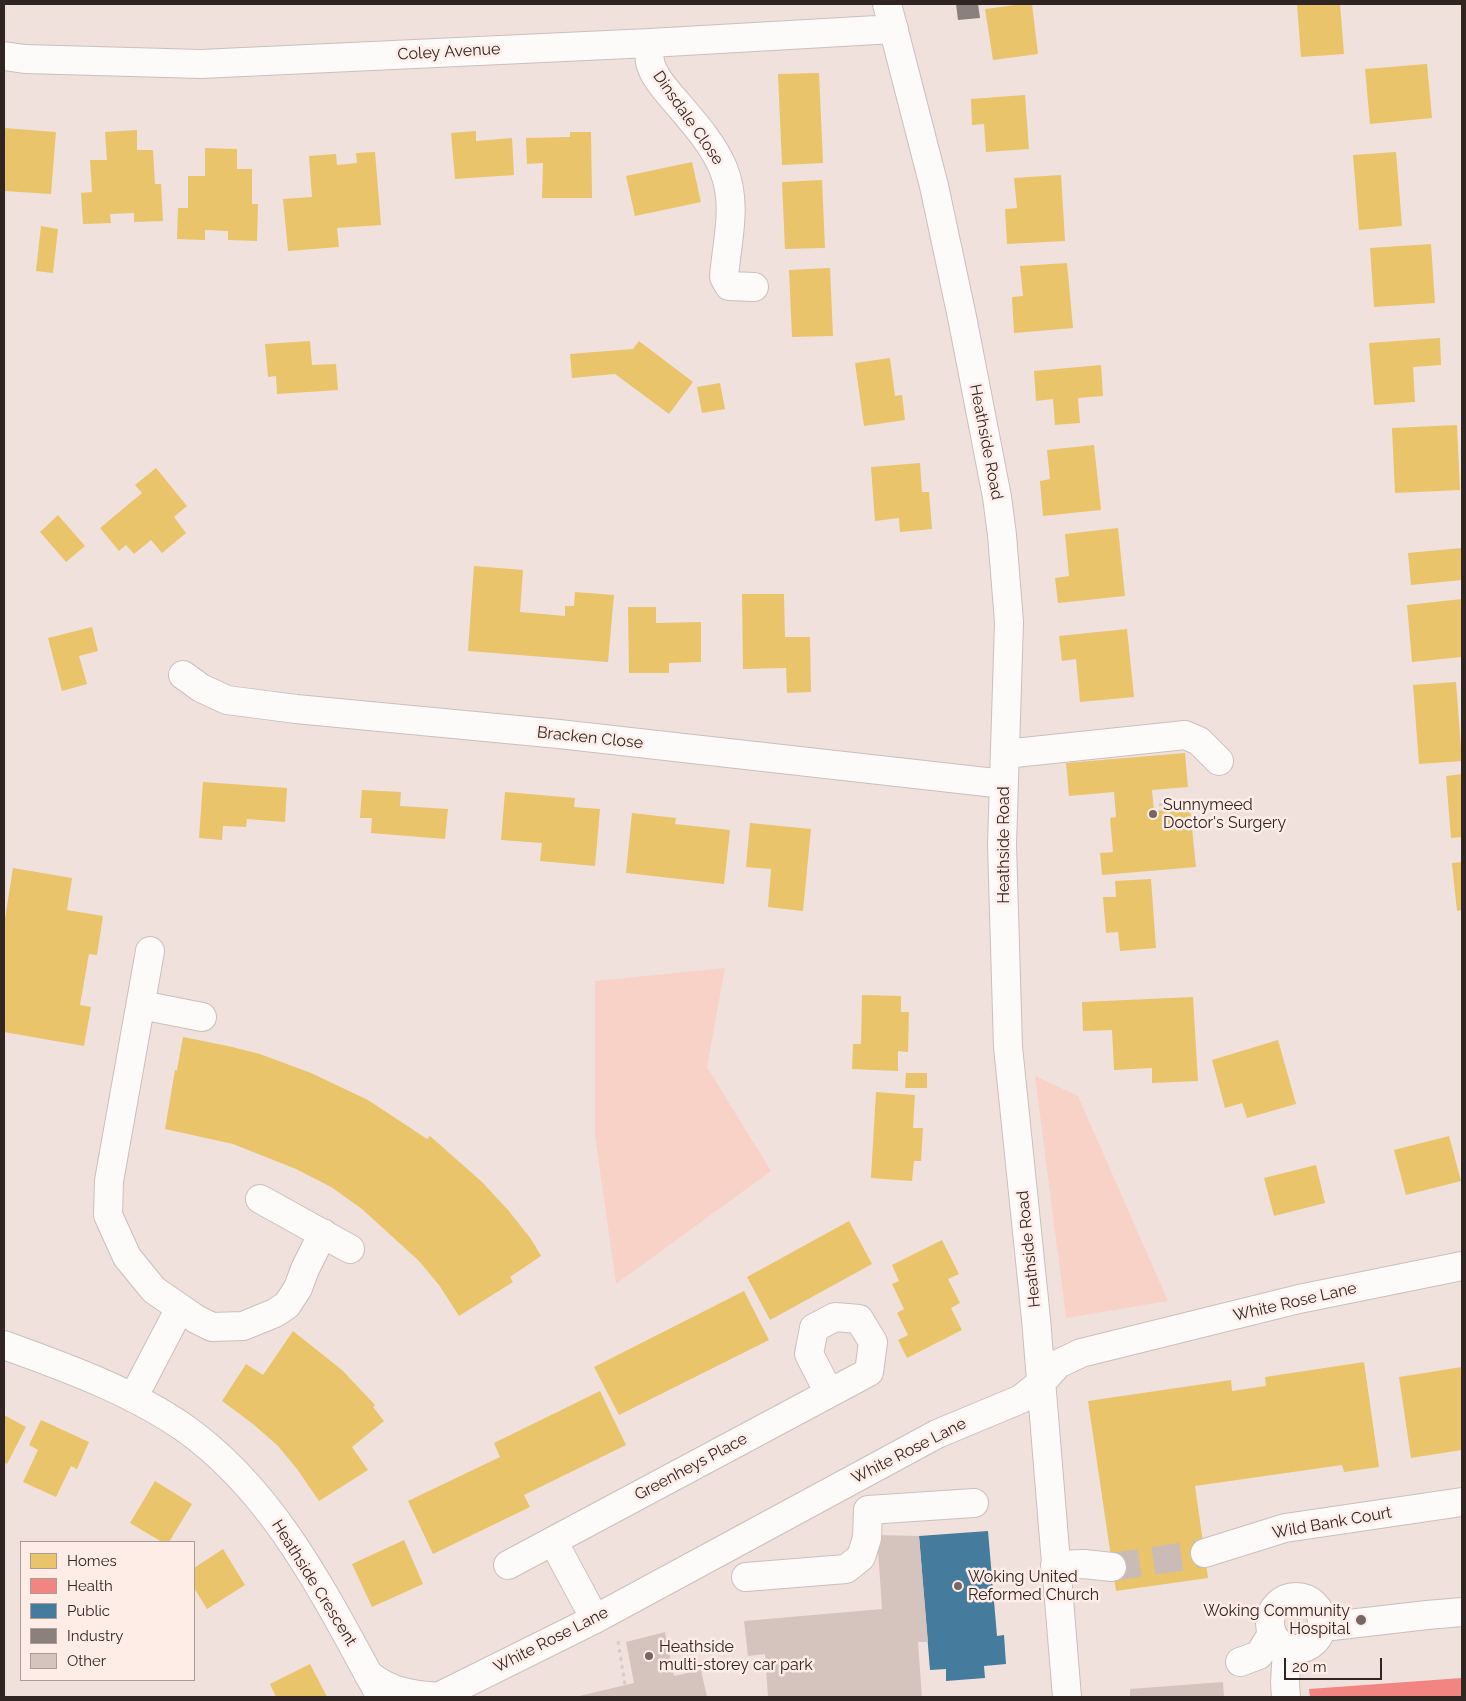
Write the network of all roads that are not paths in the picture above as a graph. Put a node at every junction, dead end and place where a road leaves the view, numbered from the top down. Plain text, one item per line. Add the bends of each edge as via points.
1 (890, 16) edge
2 (650, 43) junction
3 (4, 56) edge
4 (754, 287) dead end
5 (183, 675) dead end
6 (1005, 754) junction
7 (1219, 761) dead end
8 (1004, 784) junction
9 (150, 951) dead end
10 (141, 1005) junction
11 (202, 1017) dead end
12 (260, 1199) dead end
13 (323, 1233) junction
14 (350, 1249) dead end
15 (1462, 1266) edge
16 (180, 1308) junction
17 (4, 1345) edge
18 (1041, 1383) junction
19 (829, 1393) dead end
20 (133, 1398) junction
21 (854, 1479) junction
22 (1462, 1502) edge
23 (974, 1503) dead end
24 (868, 1510) junction
25 (553, 1541) junction
26 (1205, 1553) tunnel mouth
27 (508, 1565) dead end
28 (1055, 1566) junction
29 (1112, 1567) tunnel mouth
30 (746, 1577) dead end
31 (1462, 1612) edge
32 (595, 1619) junction
33 (1322, 1627) junction
34 (1280, 1641) junction
35 (1240, 1662) dead end
36 (368, 1674) junction
37 (381, 1697) edge
38 (439, 1697) edge
39 (1066, 1697) edge
40 (1286, 1697) edge

1 - 2 street, Coley Avenue
1 - 6 street, Heathside Road via 934,186 997,497 1009,622
2 - 3 street, Coley Avenue via 200,64
2 - 4 street, Dinsdale Close via 650,62 659,82 702,134 724,169 732,212 724,277 729,286
5 - 8 street, Bracken Close via 227,700
6 - 7 street via 1185,735 1199,741
6 - 8 street, Heathside Road
8 - 18 street, Heathside Road via 1002,855 1008,1047
9 - 10 street
10 - 11 street
10 - 16 street via 109,1181 108,1215 127,1257 139,1273 154,1290
12 - 13 street
13 - 14 street
13 - 16 street via 298,1288 287,1305 275,1313 243,1326 225,1328 212,1327
15 - 18 street, White Rose Lane via 1300,1299 1081,1353 1058,1364
16 - 20 street
17 - 20 street, Heathside Crescent
18 - 21 street, White Rose Lane via 1021,1399 937,1434
18 - 28 street, Heathside Road
19 - 25 street, Greenheys Place
20 - 36 street, Heathside Crescent via 183,1427 239,1476 263,1504 299,1553
21 - 24 street
21 - 32 street, White Rose Lane
22 - 26 street, Wild Bank Court via 1285,1528
23 - 24 street
24 - 30 street via 867,1538 861,1557 846,1569
25 - 27 street, Greenheys Place
25 - 32 street
28 - 29 street via 1084,1564
28 - 39 street, Heathside Road
31 - 33 street
32 - 38 street, White Rose Lane
33 - 34 street via 1315,1641 1306,1647 1296,1650
33 - 34 street via 1320,1612 1313,1603 1297,1596 1288,1597 1274,1608 1269,1621
34 - 35 street via 1259,1655
34 - 40 street
36 - 37 street, Heathside Crescent
36 - 38 street, White Rose Lane via 381,1684 403,1692

